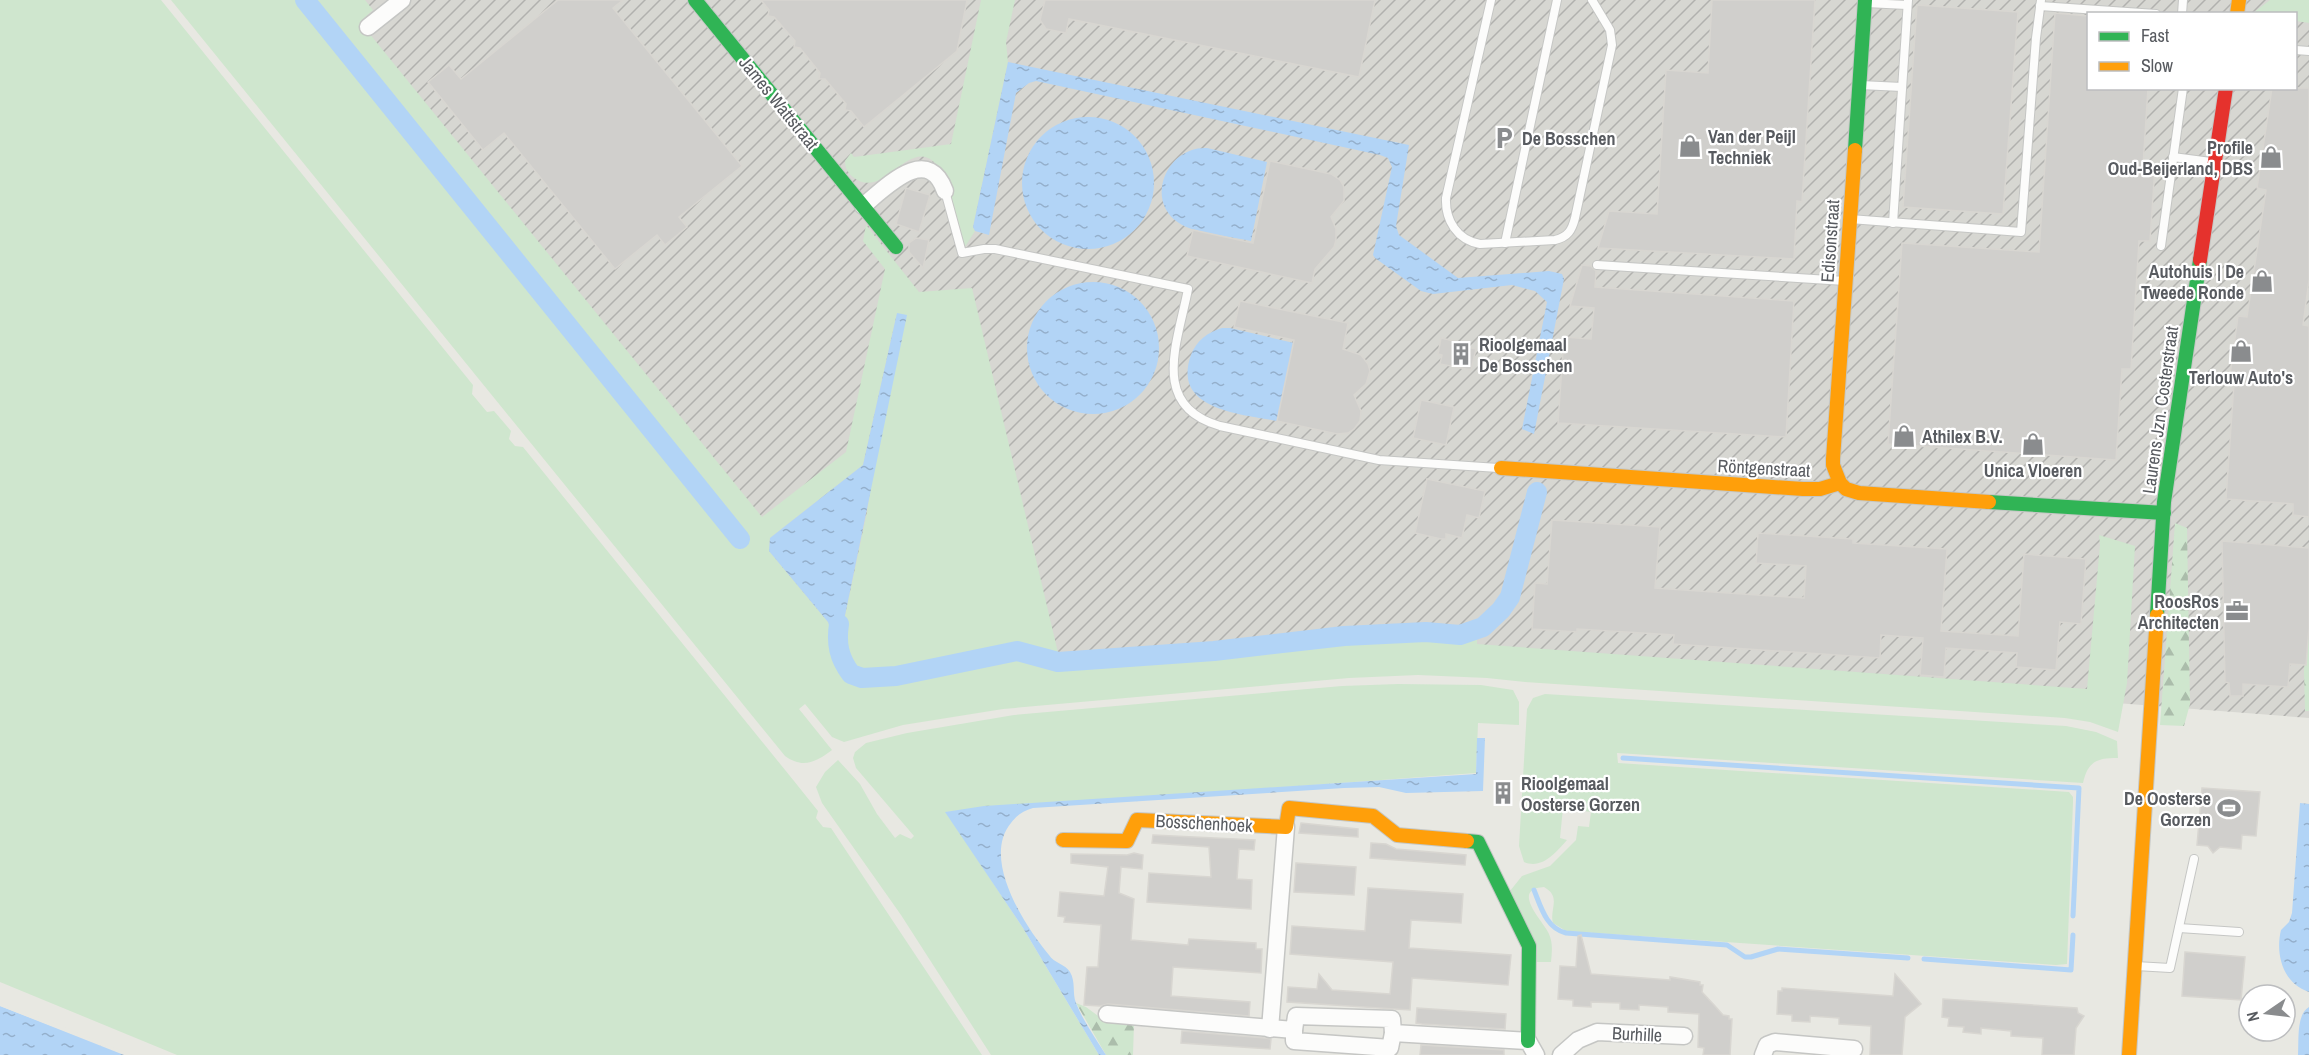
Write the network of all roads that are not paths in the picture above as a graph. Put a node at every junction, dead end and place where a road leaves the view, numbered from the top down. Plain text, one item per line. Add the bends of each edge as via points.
1 (402, 0) edge
2 (695, 0) edge
3 (1491, 0) edge
4 (1557, 0) edge
5 (1592, 0) edge
6 (1865, 2) edge
7 (1907, 3) edge
8 (2041, 3) edge
9 (2135, 12) edge
10 (368, 27) dead end
11 (1859, 85) junction
12 (1902, 87) junction
13 (2183, 90) edge
14 (2226, 90) edge
15 (2173, 157) junction
16 (2215, 162) junction
17 (945, 191) joint
18 (863, 206) junction
19 (1850, 219) junction
20 (1893, 223) junction
21 (1505, 243) junction
22 (2161, 246) dead end
23 (896, 247) dead end
24 (1597, 265) dead end
25 (1845, 281) junction
26 (1501, 468) joint
27 (1840, 483) junction
28 (2164, 513) junction
29 (1286, 827) junction
30 (1063, 840) dead end
31 (2194, 858) dead end
32 (2179, 928) junction
33 (2239, 932) dead end
34 (2135, 966) junction
35 (1107, 1014) dead end
36 (1270, 1029) junction
37 (1294, 1030) junction
38 (1393, 1033) junction
39 (1684, 1036) dead end
40 (1532, 1048) edge
41 (1854, 1049) dead end
42 (1561, 1055) edge
43 (1763, 1055) edge
44 (2129, 1055) edge

1 - 10 street
2 - 18 street, James Wattstraat
3 - 21 lane via 1446,207 1451,224 1464,238 1480,244
4 - 21 lane
5 - 21 lane via 1610,30 1612,45 1573,226 1560,239
6 - 7 lane
6 - 11 street, Edisonstraat
7 - 12 lane
8 - 9 lane
8 - 20 lane via 2021,232
11 - 12 lane
11 - 19 street, Edisonstraat
12 - 20 lane
13 - 15 lane
14 - 16 street, Laurens Jzn. Costerstraat
15 - 16 lane
15 - 22 lane
16 - 28 street, Laurens Jzn. Costerstraat
17 - 18 street via 937,174 920,169 898,178
17 - 26 lane via 962,254 995,249 1188,289 1173,379 1186,409 1203,420 1379,460
18 - 23 street, James Wattstraat
19 - 20 lane
19 - 25 street, Edisonstraat
24 - 25 lane
25 - 27 street, Edisonstraat via 1833,459
26 - 27 street, Röntgenstraat via 1803,489
27 - 28 street via 1859,493
28 - 34 street, Laurens Jzn. Costerstraat
29 - 30 street, Bosschenhoek via 1137,820 1127,842
29 - 36 street
29 - 40 street via 1289,808 1373,816 1397,835 1478,842 1529,946
31 - 32 lane
32 - 33 lane
32 - 34 lane via 2170,968
34 - 44 street, Laurens Jzn. Costerstraat
35 - 36 street
36 - 37 street
37 - 38 street via 1294,1041 1390,1048
37 - 38 street via 1296,1016 1392,1019
38 - 40 street
39 - 42 street, Burhille via 1596,1032 1578,1040
41 - 43 street via 1775,1042 1767,1045

